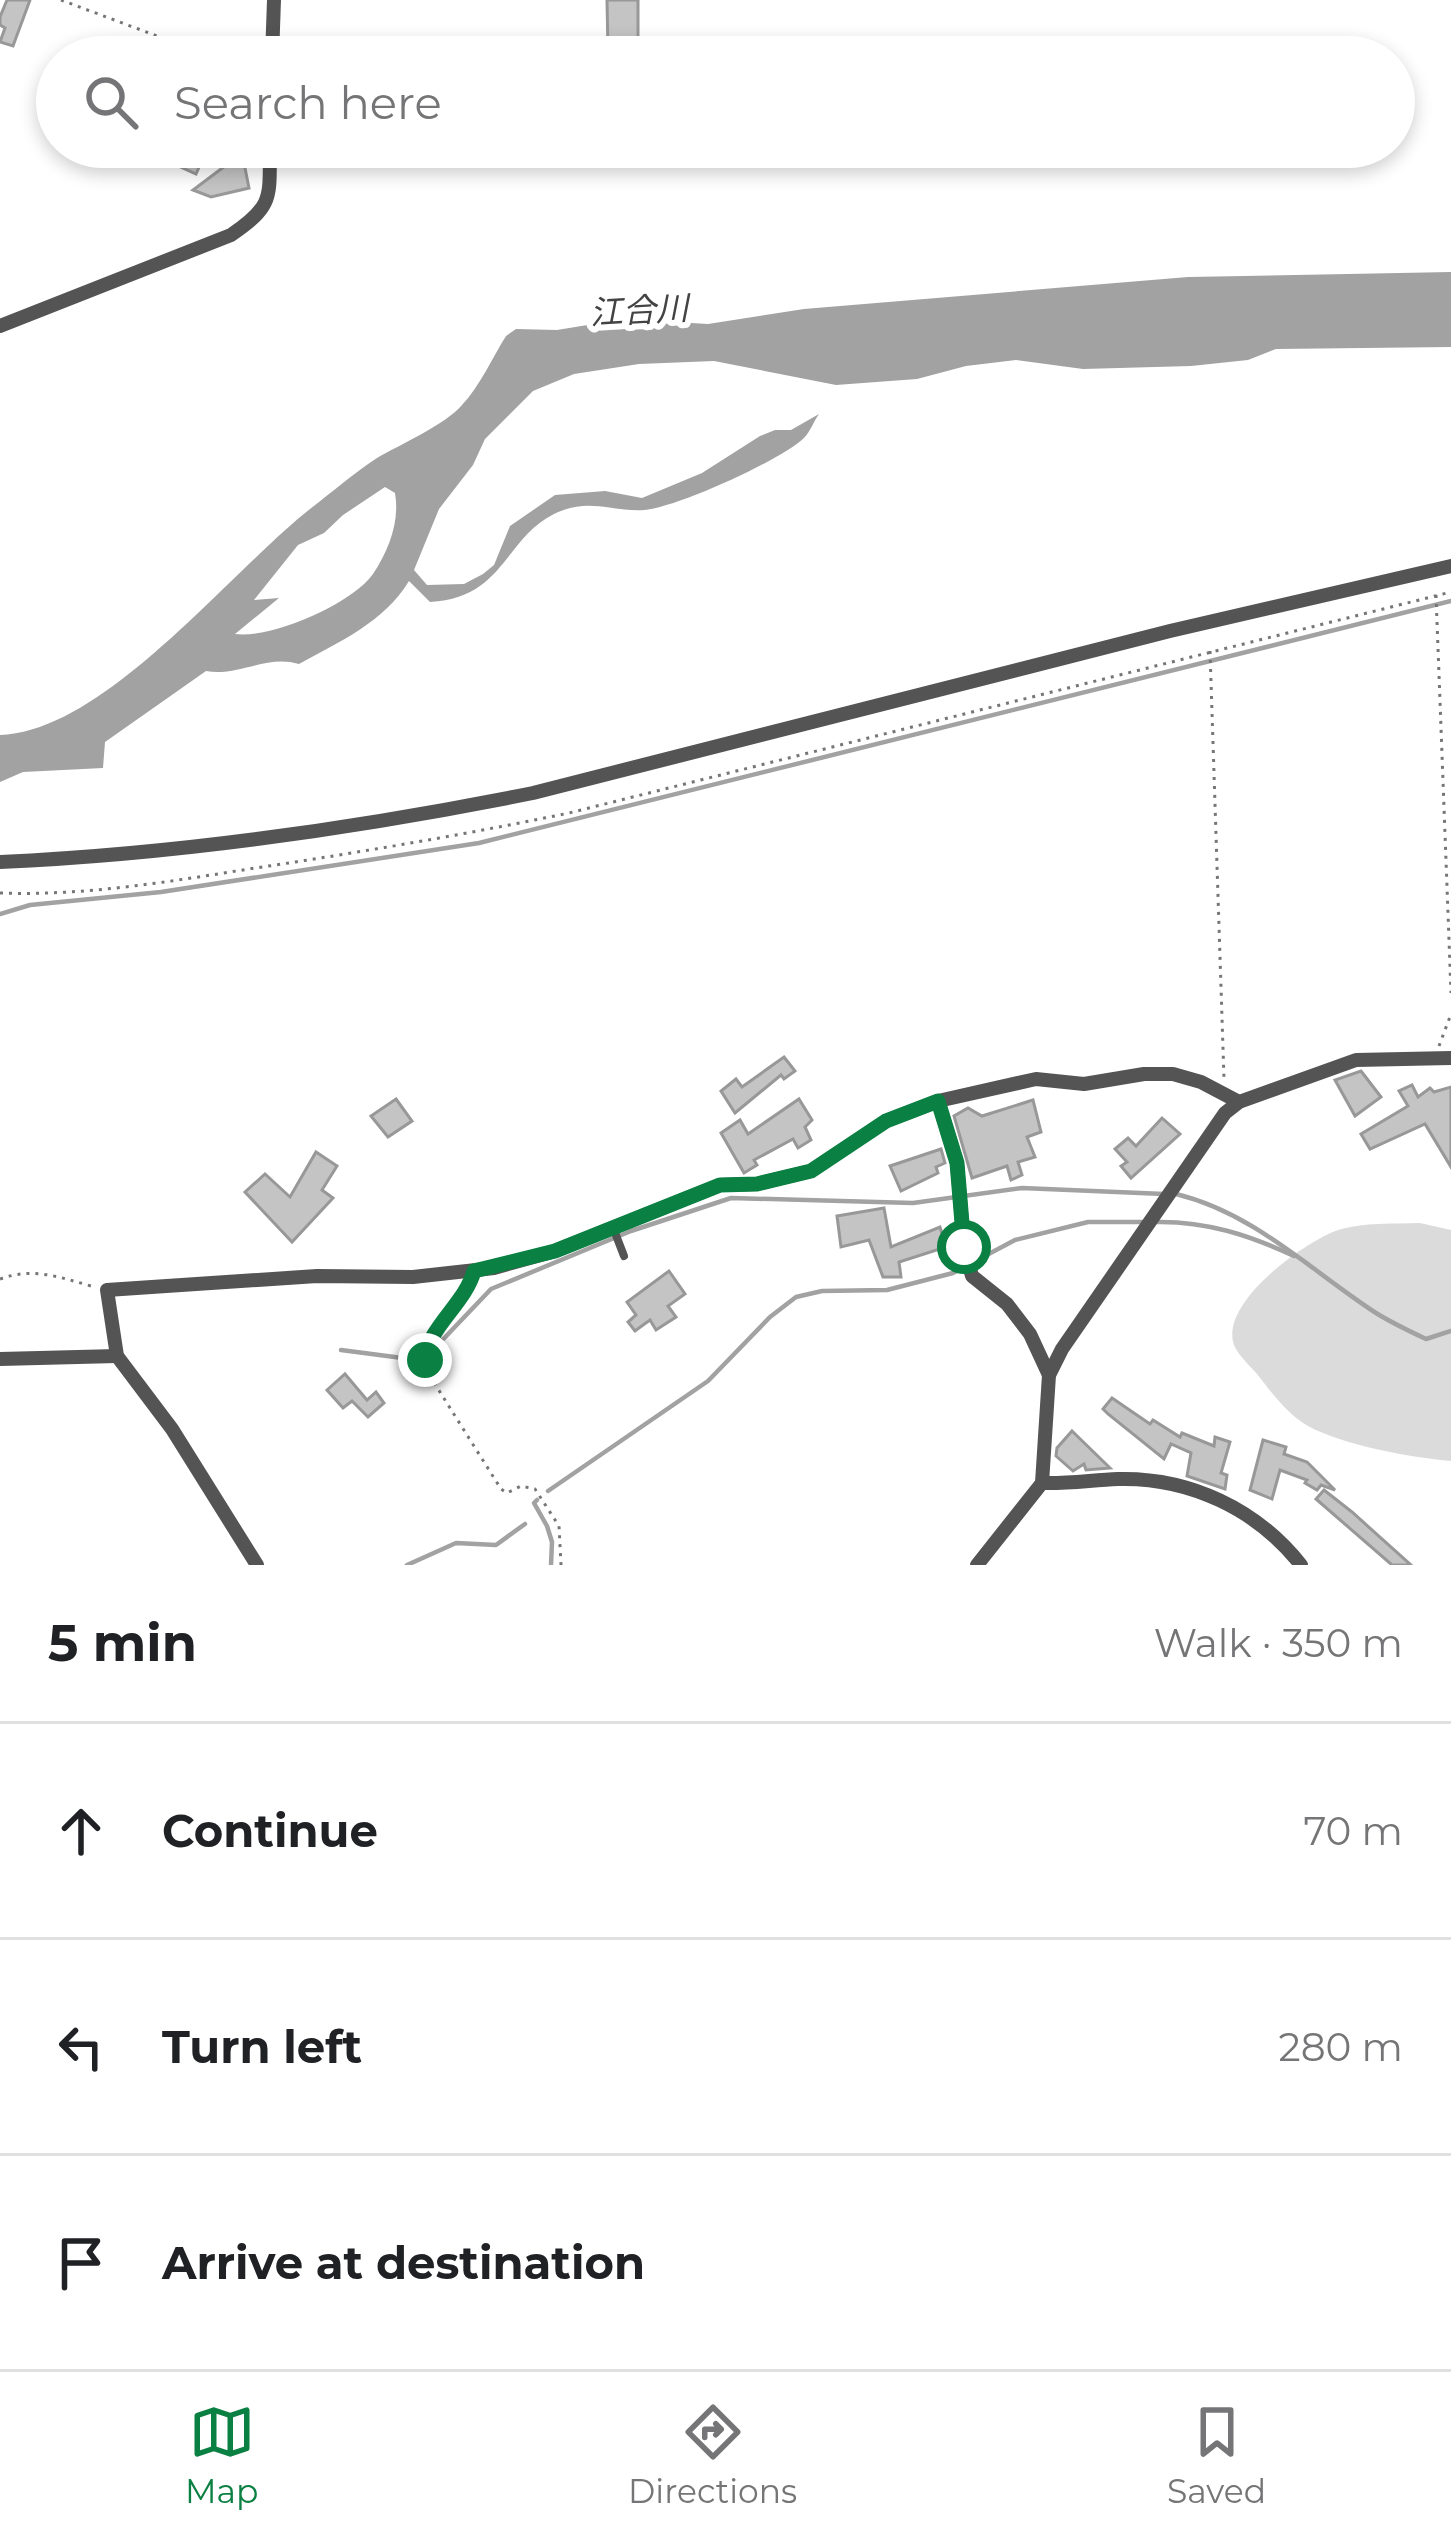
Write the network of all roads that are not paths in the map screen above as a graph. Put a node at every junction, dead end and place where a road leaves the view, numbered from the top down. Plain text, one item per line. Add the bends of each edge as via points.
1 (274, 0) edge
2 (273, 36) edge
3 (270, 168) edge
4 (0, 326) edge
5 (1451, 566) edge
6 (0, 862) edge
7 (1451, 1058) edge
8 (1232, 1097) junction
9 (938, 1101) junction
10 (613, 1228) junction
11 (624, 1256) dead end
12 (117, 1356) junction
13 (0, 1358) edge
14 (1049, 1375) junction
15 (1042, 1483) junction
16 (257, 1565) edge
17 (977, 1565) edge
18 (1300, 1565) edge

1 - 2 street
3 - 4 street via 259,216 231,235
5 - 6 street via 533,794 270,837
7 - 8 street via 1356,1060
8 - 9 street via 1173,1074 1144,1074 1099,1083 1036,1079
8 - 14 street
9 - 10 street via 886,1121 811,1171 720,1185
9 - 14 street via 957,1163 971,1274 1018,1319
10 - 11 lane
10 - 12 street via 474,1271 107,1290
12 - 13 street
12 - 16 street
14 - 15 street
15 - 17 street
15 - 18 street via 1172,1484 1216,1498 1272,1531

